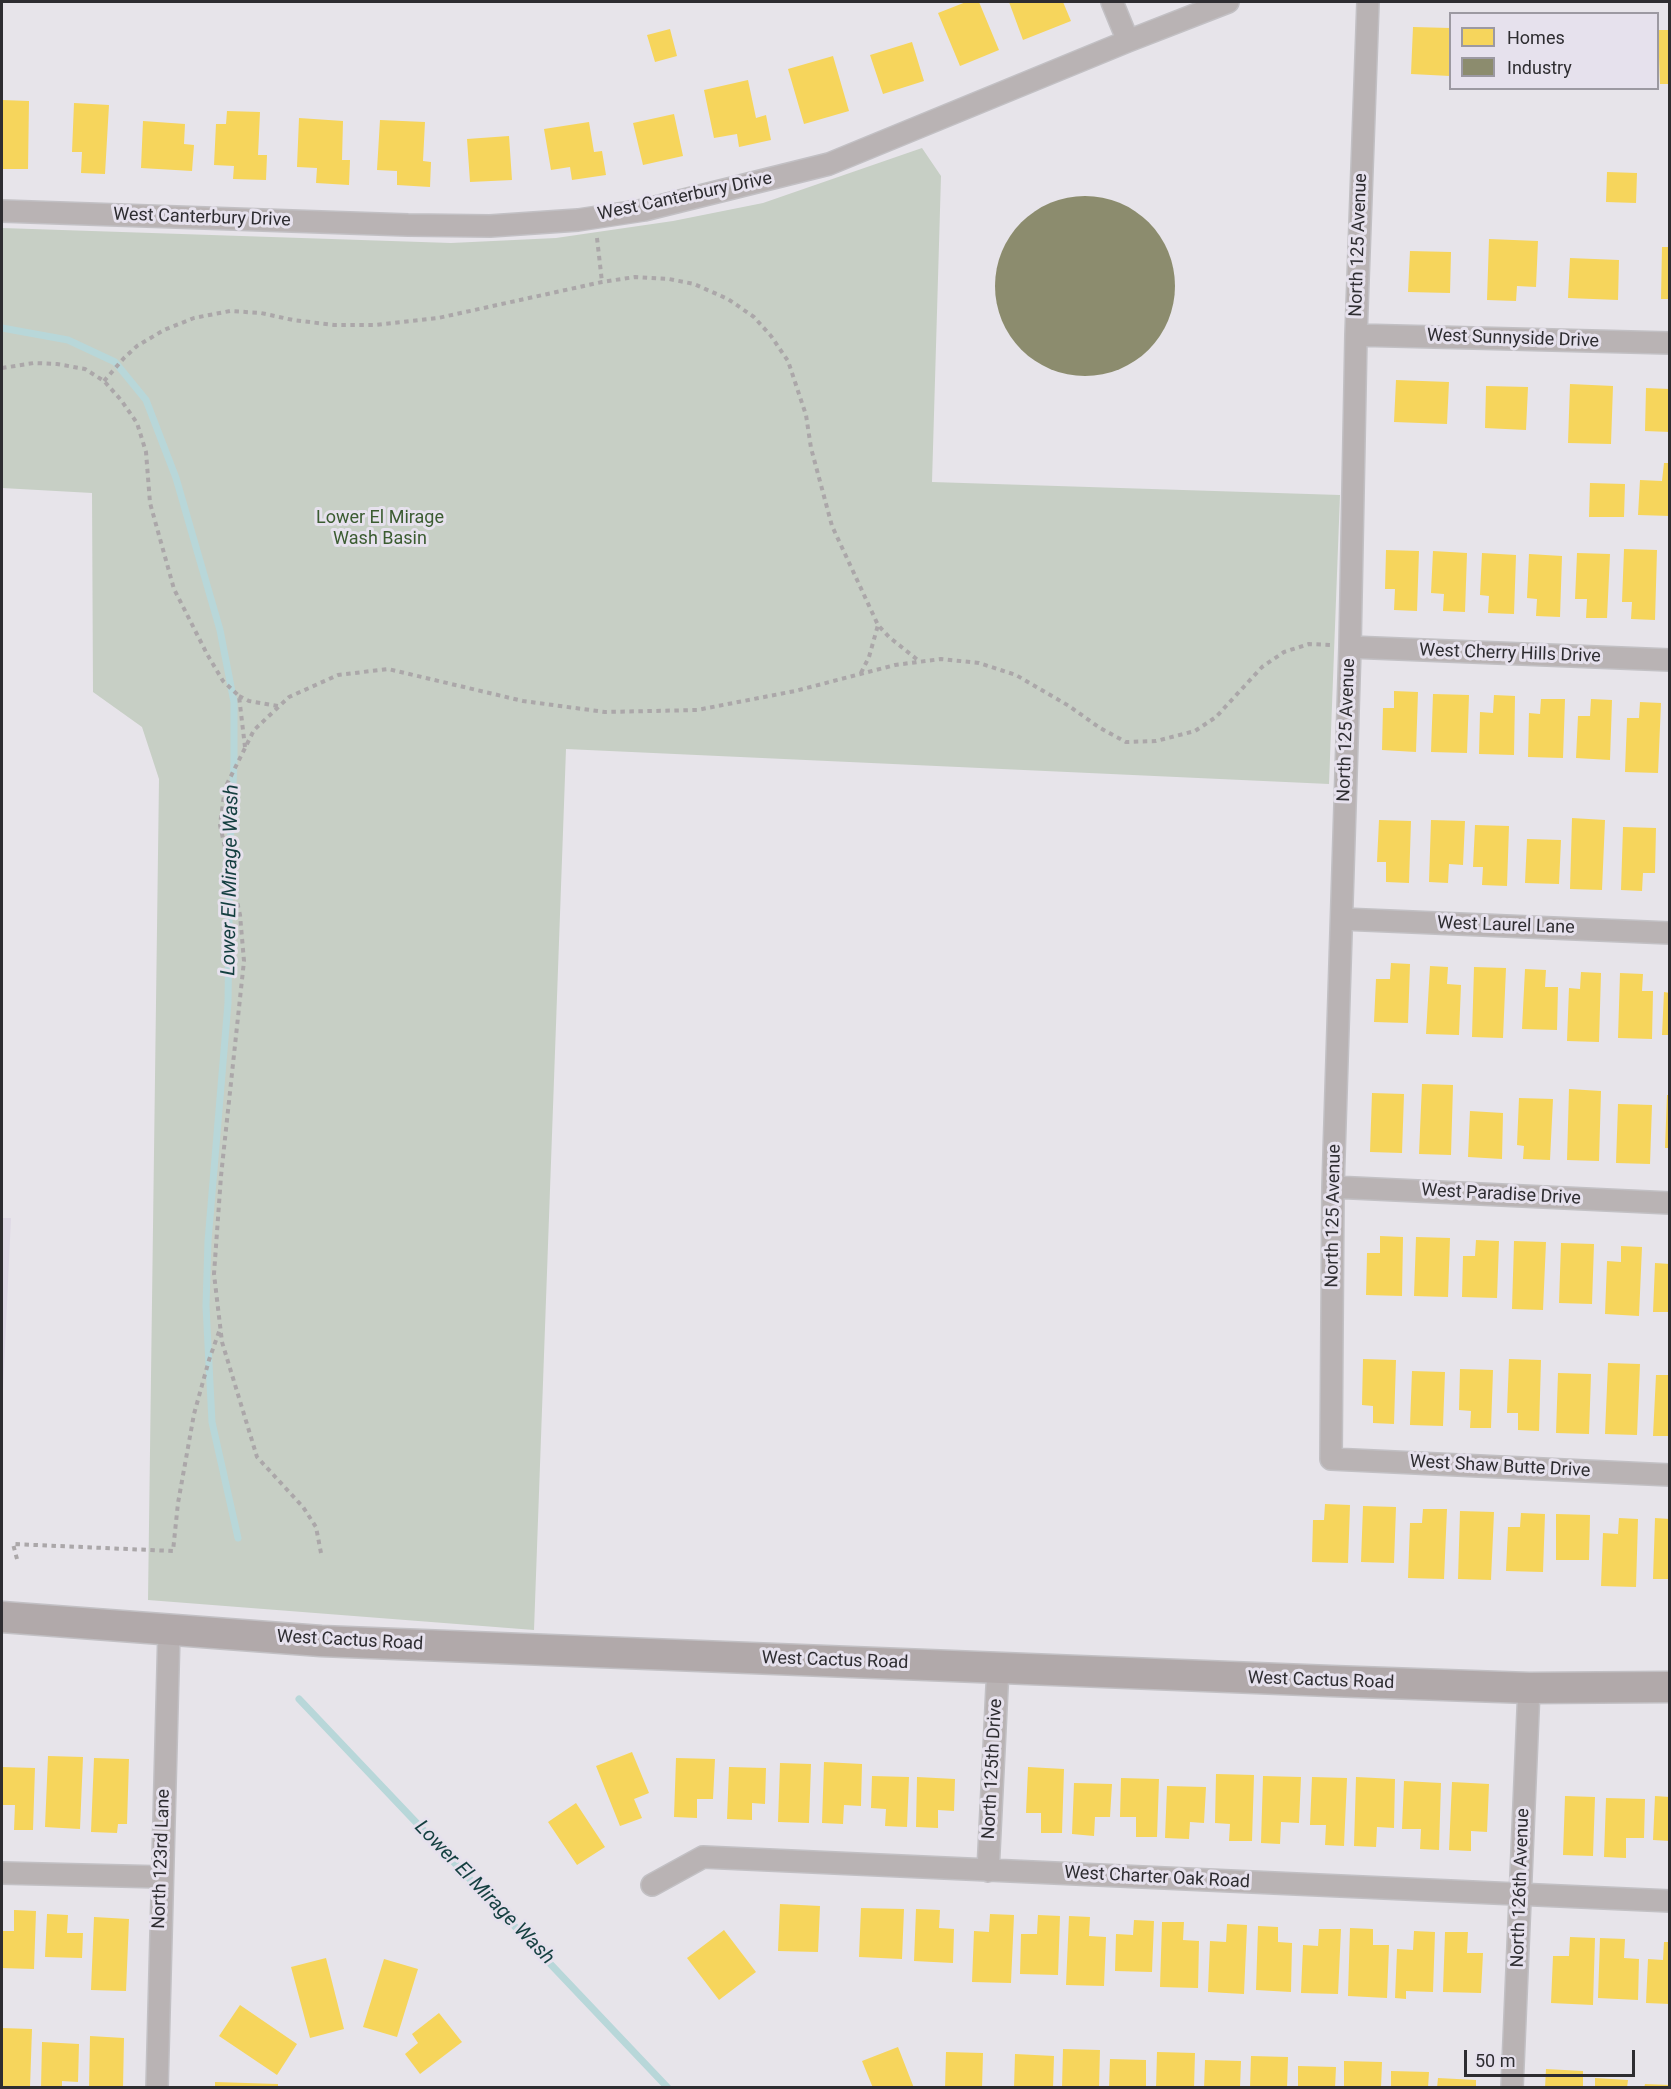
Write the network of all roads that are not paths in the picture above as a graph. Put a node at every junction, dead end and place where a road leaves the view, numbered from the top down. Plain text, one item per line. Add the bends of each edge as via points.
1 (1112, 2) edge
2 (1228, 2) edge
3 (1368, 2) edge
4 (1128, 40) junction
5 (2, 211) edge
6 (1356, 335) junction
7 (1670, 343) edge
8 (1350, 647) junction
9 (1670, 660) edge
10 (1342, 919) junction
11 (1670, 933) edge
12 (1333, 1187) junction
13 (1670, 1203) edge
14 (1331, 1459) joint
15 (1670, 1475) edge
16 (2, 1617) edge
17 (169, 1630) junction
18 (998, 1667) junction
19 (1529, 1688) junction
20 (1670, 1688) edge
21 (988, 1871) junction
22 (2, 1873) edge
23 (162, 1877) junction
24 (652, 1885) dead end
25 (1520, 1895) junction
26 (1670, 1901) edge
27 (157, 2088) edge
28 (1512, 2088) edge

1 - 4 street
2 - 4 street, West Canterbury Drive
3 - 6 street, North 125 Avenue
4 - 5 street, West Canterbury Drive via 829,164 644,210 490,226
6 - 7 street, West Sunnyside Drive
6 - 8 street, North 125 Avenue
8 - 9 street, West Cherry Hills Drive
8 - 10 street, North 125 Avenue
10 - 11 street, West Laurel Lane
10 - 12 street, North 125 Avenue
12 - 13 street, West Paradise Drive
12 - 14 street, North 125 Avenue
14 - 15 street, West Shaw Butte Drive
16 - 17 main road, West Cactus Road
17 - 18 main road, West Cactus Road via 297,1639
17 - 23 street, North 123rd Lane
18 - 19 main road, West Cactus Road
18 - 21 street, North 125th Drive
19 - 20 main road, West Cactus Road
19 - 25 street, North 126th Avenue
21 - 24 street, West Charter Oak Road via 703,1857
21 - 25 street, West Charter Oak Road
22 - 23 street
23 - 27 street, North 123rd Lane
25 - 26 street, West Charter Oak Road
25 - 28 street, North 126th Avenue

